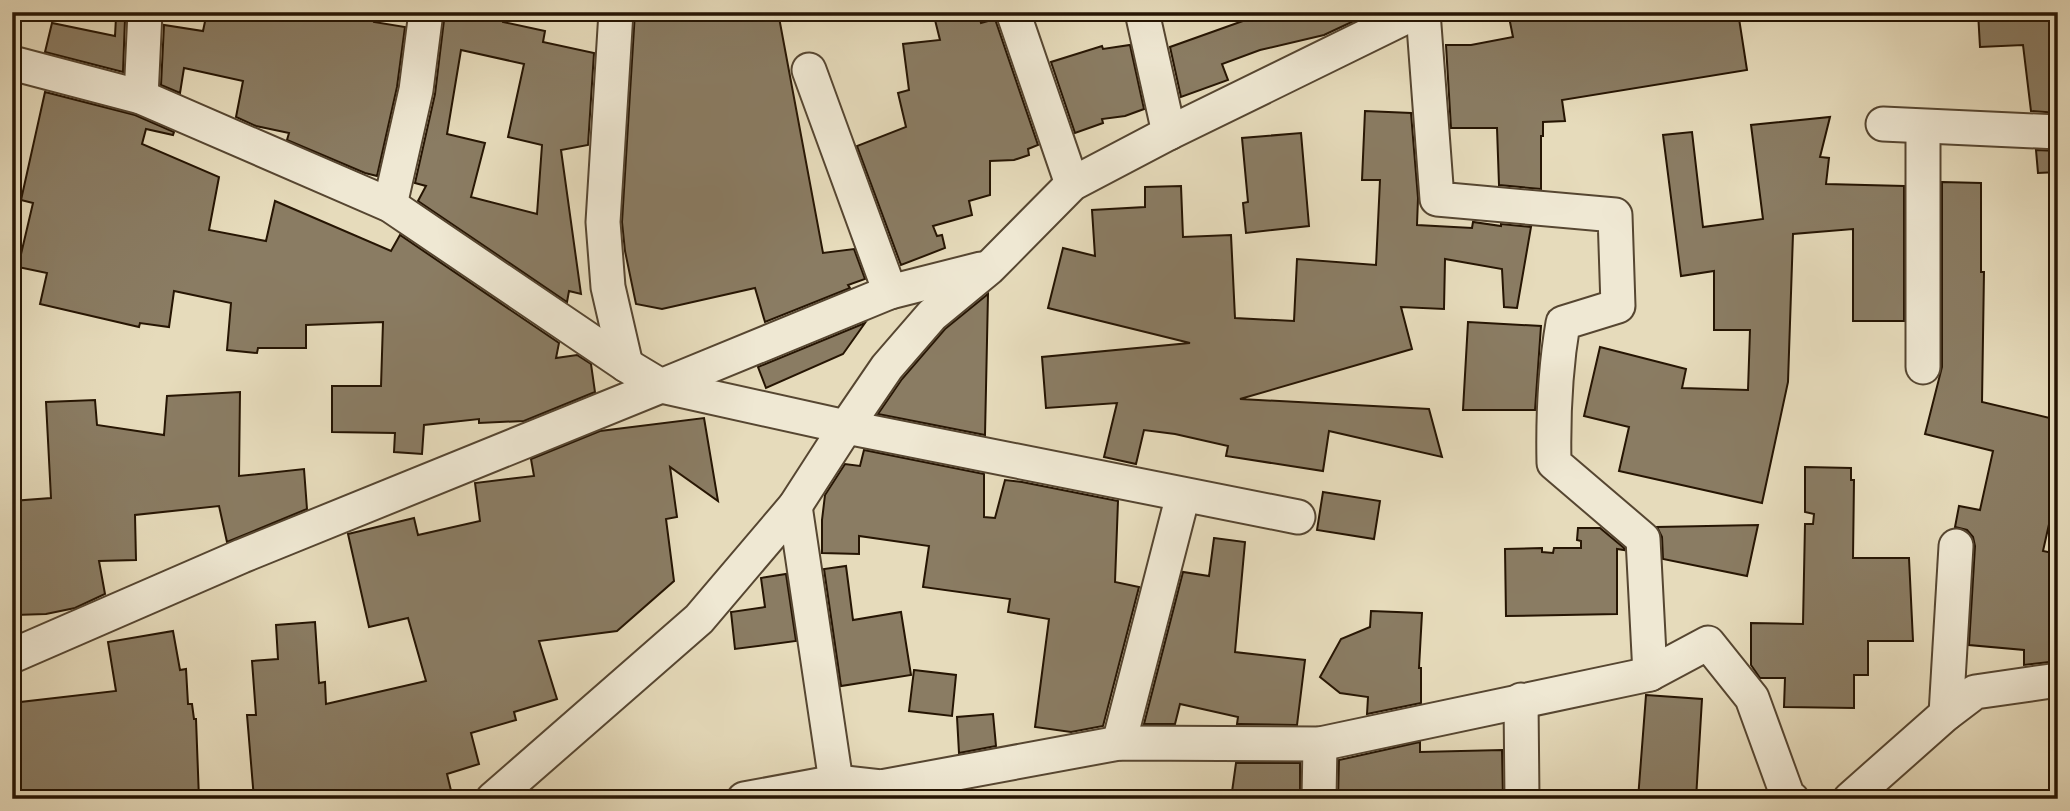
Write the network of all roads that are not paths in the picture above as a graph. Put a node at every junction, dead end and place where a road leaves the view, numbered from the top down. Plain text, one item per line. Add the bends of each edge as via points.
1 (145, 12) edge
2 (426, 12) edge
3 (616, 12) edge
4 (1013, 12) edge
5 (1142, 12) edge
6 (1416, 12) edge
7 (1423, 12) edge
8 (12, 62) edge
9 (809, 70) dead end
10 (141, 97) junction
11 (1883, 124) dead end
12 (1923, 127) junction
13 (2058, 132) edge
14 (1169, 133) junction
15 (1072, 184) junction
16 (390, 205) junction
17 (989, 268) junction
18 (890, 292) junction
19 (626, 365) junction
20 (1923, 367) dead end
21 (661, 386) junction
22 (846, 427) junction
23 (1183, 495) junction
24 (795, 506) junction
25 (1298, 517) dead end
26 (1956, 546) dead end
27 (12, 656) edge
28 (1650, 674) junction
29 (2058, 680) edge
30 (1521, 700) junction
31 (1947, 714) junction
32 (1119, 743) junction
33 (1320, 744) junction
34 (836, 782) junction
35 (881, 793) edge
36 (493, 799) edge
37 (744, 799) edge
38 (1319, 799) edge
39 (1522, 799) edge
40 (1791, 799) edge
41 (1850, 799) edge

1 - 10 street
2 - 16 street via 416,90
3 - 19 street via 603,222 608,287
4 - 15 street
5 - 14 street
6 - 14 street
7 - 28 street via 1437,199 1615,215 1618,306 1563,323 1553,408 1554,463 1643,539
8 - 10 street
9 - 18 street
10 - 16 street
11 - 12 street
12 - 13 street
12 - 20 street
14 - 15 street
15 - 17 street
16 - 19 street
17 - 18 street
17 - 22 street via 932,315
18 - 21 street
19 - 21 street
21 - 22 street
21 - 27 street via 242,556
22 - 23 street
22 - 24 street
23 - 25 street
23 - 32 street
24 - 34 street
24 - 36 street via 699,619
26 - 31 street
28 - 30 street
28 - 40 street via 1708,643 1752,698
29 - 31 street via 1975,692
30 - 33 street
30 - 39 street
31 - 41 street
32 - 33 street
32 - 35 street
33 - 38 street
34 - 35 street
34 - 37 street

